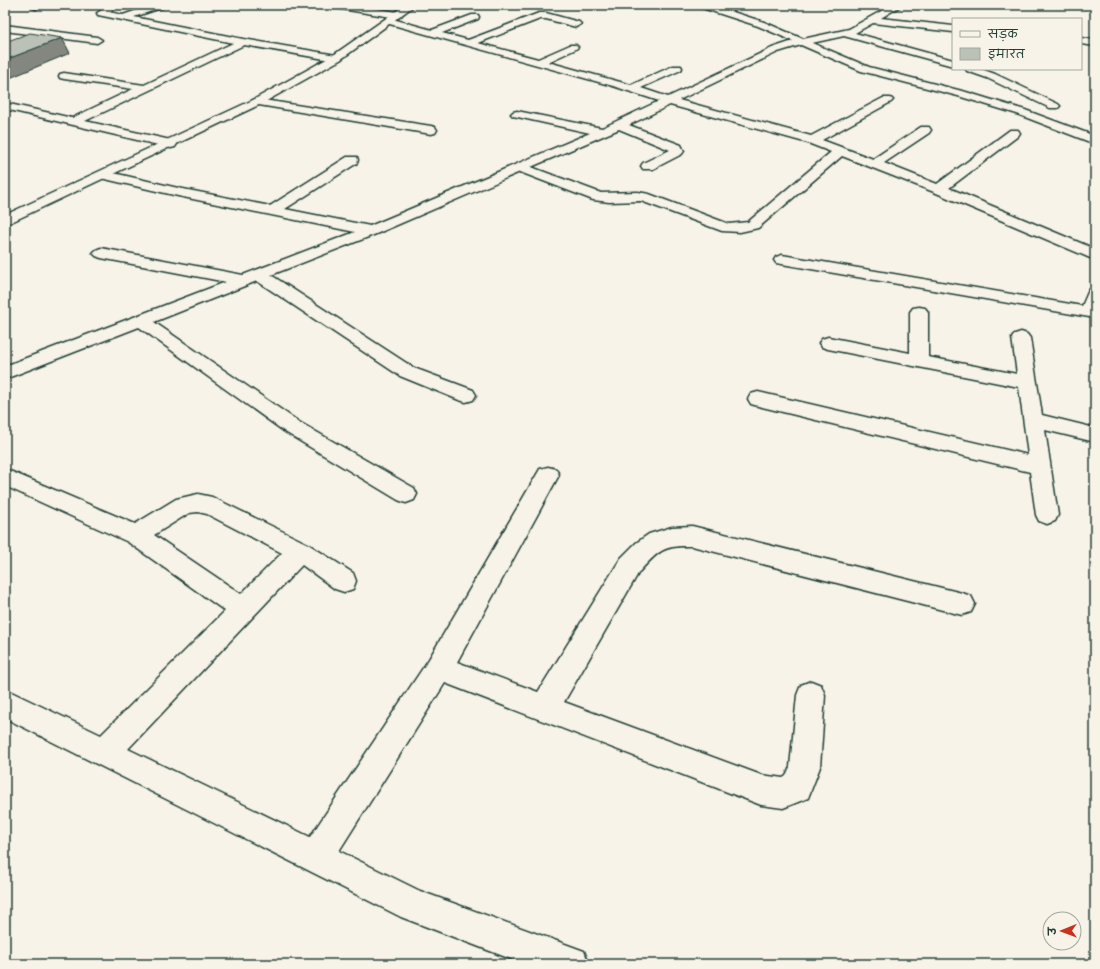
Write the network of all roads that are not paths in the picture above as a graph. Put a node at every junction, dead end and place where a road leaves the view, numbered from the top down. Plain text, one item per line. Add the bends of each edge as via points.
1 (116, 5) edge
2 (161, 5) edge
3 (336, 5) edge
4 (411, 5) edge
5 (702, 5) edge
6 (898, 5) edge
7 (475, 17) dead end
8 (124, 18) junction
9 (393, 18) junction
10 (872, 20) junction
11 (576, 24) dead end
12 (5, 28) edge
13 (952, 29) edge
14 (845, 33) junction
15 (432, 34) junction
16 (97, 40) dead end
17 (1082, 41) edge
18 (243, 42) junction
19 (801, 42) junction
20 (1095, 43) edge
21 (468, 44) junction
22 (573, 47) dead end
23 (336, 58) junction
24 (537, 62) junction
25 (952, 64) edge
26 (677, 68) dead end
27 (974, 70) edge
28 (64, 76) dead end
29 (145, 88) junction
30 (631, 89) junction
31 (887, 100) dead end
32 (669, 101) junction
33 (257, 102) junction
34 (5, 106) edge
35 (1054, 106) dead end
36 (517, 114) dead end
37 (75, 121) junction
38 (619, 125) junction
39 (431, 130) dead end
40 (925, 130) dead end
41 (603, 132) junction
42 (1014, 132) dead end
43 (812, 140) junction
44 (1095, 140) edge
45 (171, 144) junction
46 (840, 151) junction
47 (352, 160) dead end
48 (874, 164) junction
49 (648, 166) dead end
50 (519, 168) junction
51 (105, 175) junction
52 (939, 189) junction
53 (272, 211) junction
54 (5, 221) edge
55 (371, 231) junction
56 (101, 253) dead end
57 (1095, 255) edge
58 (782, 260) dead end
59 (250, 277) junction
60 (1095, 294) edge
61 (919, 312) dead end
62 (1092, 313) edge
63 (140, 320) junction
64 (1021, 338) dead end
65 (828, 343) dead end
66 (919, 361) junction
67 (5, 373) edge
68 (1027, 382) junction
69 (466, 395) dead end
70 (758, 399) dead end
71 (1033, 420) junction
72 (1095, 435) edge
73 (1040, 466) junction
74 (548, 475) dead end
75 (5, 477) edge
76 (406, 494) dead end
77 (1047, 515) dead end
78 (136, 534) junction
79 (300, 551) junction
80 (344, 581) dead end
81 (962, 604) dead end
82 (242, 609) junction
83 (439, 668) junction
84 (811, 695) dead end
85 (5, 703) edge
86 (545, 707) junction
87 (104, 753) junction
88 (316, 857) junction
89 (571, 964) edge

1 - 8 main road via 101,13
2 - 8 main road
3 - 9 main road
4 - 9 main road
5 - 19 main road via 761,24
6 - 10 main road
7 - 15 main road
8 - 18 main road
9 - 15 main road
9 - 23 main road
10 - 13 main road
10 - 14 main road via 859,29
11 - 21 main road via 539,16
12 - 16 main road
14 - 19 main road
14 - 25 main road
15 - 21 main road
17 - 20 main road
18 - 23 main road
18 - 29 main road
19 - 32 main road via 775,50
19 - 44 main road via 865,69 1022,112
21 - 24 main road
22 - 24 main road
23 - 33 main road
24 - 30 main road
26 - 30 main road
27 - 35 main road
28 - 29 main road
29 - 37 main road
30 - 32 main road
31 - 43 main road
32 - 38 main road
32 - 43 main road
33 - 39 main road
33 - 45 main road
34 - 37 main road
36 - 41 main road
37 - 45 main road
38 - 41 main road
38 - 49 main road via 678,148 678,151
40 - 48 main road
41 - 50 main road
42 - 52 main road
43 - 46 main road
45 - 51 main road
46 - 48 main road
46 - 50 main road via 753,225 739,229 727,228 644,196 598,197
47 - 53 main road
48 - 52 main road
50 - 55 main road
51 - 53 main road
51 - 54 main road
52 - 57 main road
53 - 55 main road
55 - 59 main road
56 - 59 main road
58 - 62 main road
59 - 63 main road
59 - 69 main road via 407,372
60 - 62 main road
61 - 66 main road
63 - 67 main road
63 - 76 main road via 292,427
64 - 68 main road
65 - 66 main road
66 - 68 main road
68 - 71 main road
70 - 73 main road
71 - 72 main road
71 - 73 main road
73 - 77 main road
74 - 83 main road
75 - 78 main road
78 - 79 main road via 184,505 198,503 212,506
78 - 82 main road
79 - 80 main road
79 - 82 main road
81 - 86 main road via 692,536 674,536 658,540 630,565
82 - 87 main road
83 - 86 main road
83 - 88 main road
84 - 86 main road via 805,767 797,787 783,793 761,790
85 - 87 main road
87 - 88 main road
88 - 89 main road via 413,904

